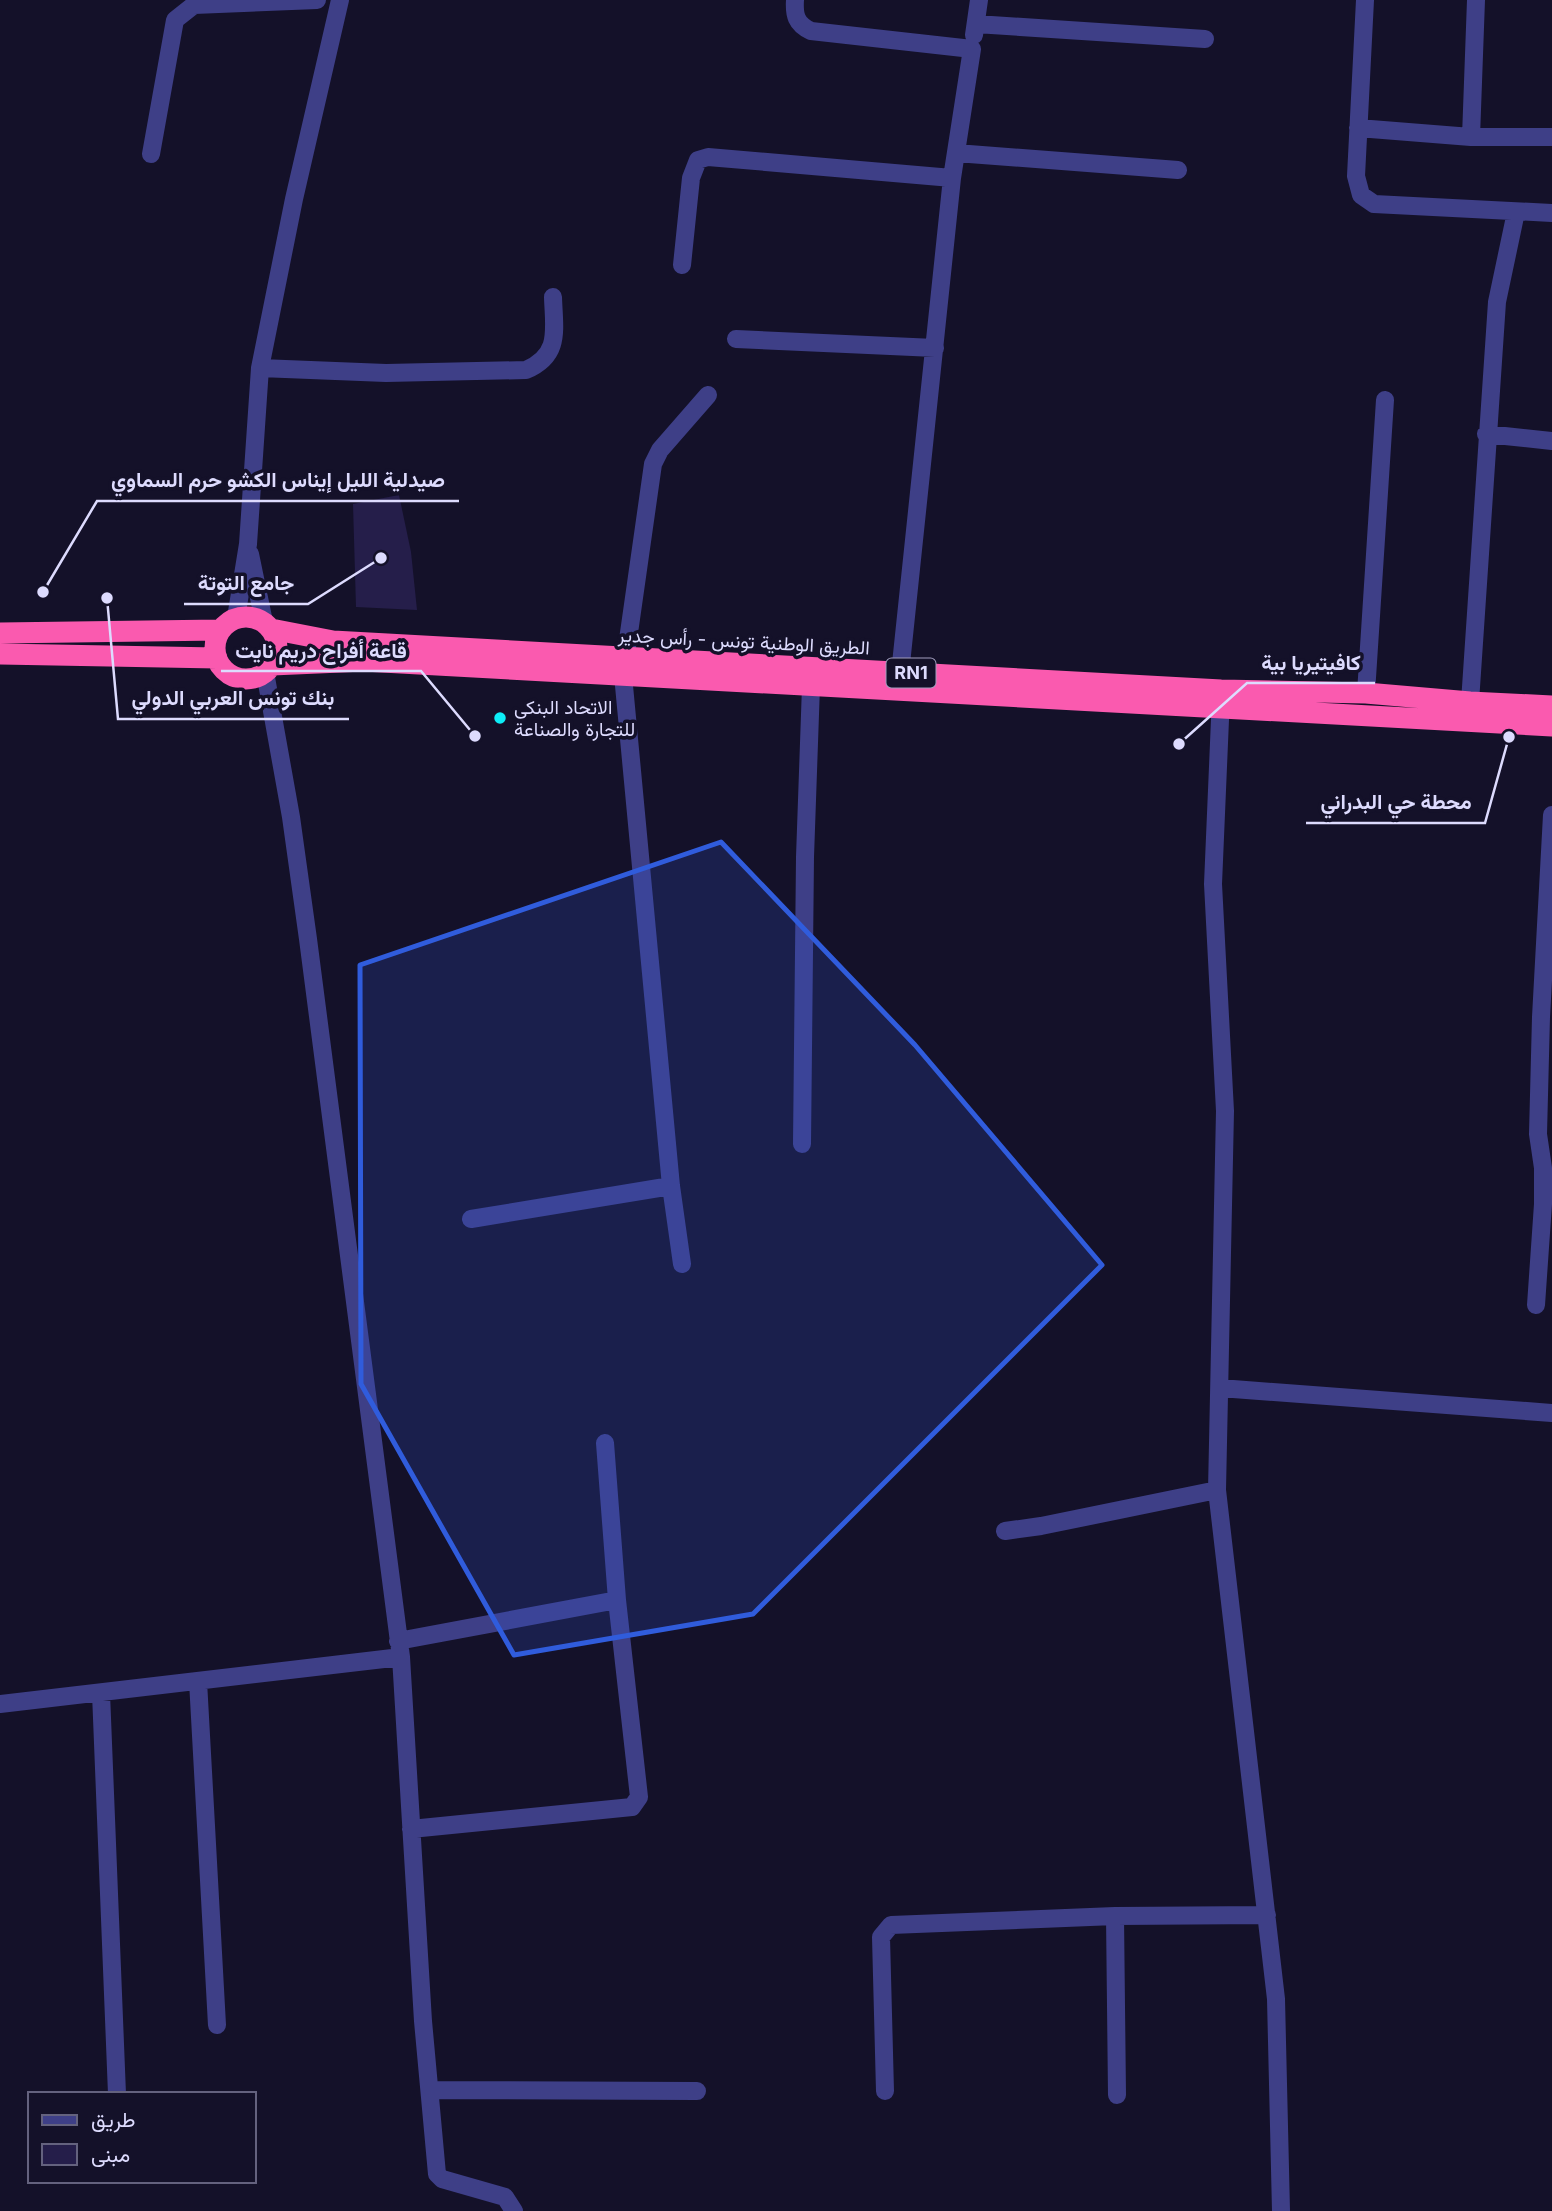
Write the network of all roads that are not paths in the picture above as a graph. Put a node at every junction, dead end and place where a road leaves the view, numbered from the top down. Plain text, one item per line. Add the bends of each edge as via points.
1 (317, 0) edge
2 (341, 0) edge
3 (795, 0) edge
4 (979, 0) edge
5 (1365, 0) edge
6 (1476, 0) edge
7 (975, 24) junction
8 (1205, 39) dead end
9 (972, 49) junction
10 (1358, 128) junction
11 (1471, 136) junction
12 (1552, 137) edge
13 (956, 153) junction
14 (151, 154) dead end
15 (1178, 170) dead end
16 (952, 178) junction
17 (1516, 212) junction
18 (1552, 213) edge
19 (682, 265) dead end
20 (553, 297) dead end
21 (736, 339) dead end
22 (935, 348) junction
23 (260, 368) junction
24 (708, 395) dead end
25 (1385, 400) dead end
26 (1486, 434) junction
27 (1552, 441) edge
28 (248, 544) junction
29 (228, 624) junction
30 (267, 625) junction
31 (0, 634) edge
32 (0, 654) edge
33 (217, 658) junction
34 (624, 666) junction
35 (268, 669) junction
36 (899, 682) junction
37 (811, 686) junction
38 (1366, 693) junction
39 (1221, 699) junction
40 (1470, 702) junction
41 (1552, 706) edge
42 (1552, 726) edge
43 (1552, 815) edge
44 (802, 1144) dead end
45 (670, 1186) junction
46 (471, 1219) dead end
47 (682, 1264) dead end
48 (1536, 1305) dead end
49 (1220, 1388) junction
50 (1552, 1413) edge
51 (605, 1443) dead end
52 (1217, 1490) junction
53 (1005, 1531) dead end
54 (617, 1600) junction
55 (399, 1649) junction
56 (198, 1681) junction
57 (101, 1693) junction
58 (0, 1704) edge
59 (411, 1829) junction
60 (1267, 1915) junction
61 (1115, 1916) junction
62 (217, 2025) dead end
63 (430, 2090) junction
64 (696, 2091) dead end
65 (885, 2091) dead end
66 (117, 2092) edge
67 (1117, 2095) dead end
68 (514, 2211) edge
69 (1281, 2211) edge

1 - 14 street via 194,5 181,13 175,20
2 - 23 street
3 - 9 street via 798,22 811,31
4 - 7 street
5 - 10 street
6 - 11 street
7 - 8 street
7 - 9 street
9 - 13 street
10 - 11 street
10 - 17 street via 1358,189 1366,200
11 - 12 street
13 - 15 street
13 - 16 street
16 - 19 street via 708,157 698,160 691,178
16 - 22 street
17 - 18 street
17 - 26 street via 1497,302
20 - 23 street via 555,338 541,364 526,370 386,373
21 - 22 street
22 - 36 street
23 - 28 street
24 - 34 street via 653,464
25 - 38 street
26 - 27 street
26 - 40 street
28 - 29 street
28 - 30 street
29 - 30 highway, RN1 via 245,617
29 - 31 highway, RN1
29 - 33 highway via 215,648
30 - 34 highway, الطريق الوطنية تونس - رأس جدير / RN1 via 333,641
30 - 35 highway via 277,647
32 - 33 highway
33 - 35 highway, RN1 via 237,677 256,677
34 - 35 highway, الطريق الوطنية تونس - رأس جدير / RN1 via 364,661
34 - 36 highway, الطريق الوطنية تونس - رأس جدير / RN1
34 - 37 highway, الطريق الوطنية تونس - رأس جدير / RN1
34 - 45 street
35 - 55 street via 308,939
36 - 37 highway, الطريق الوطنية تونس - رأس جدير / RN1
36 - 39 highway, الطريق الوطنية تونس - رأس جدير / RN1
37 - 44 street
38 - 39 highway, الطريق الوطنية تونس - رأس جدير / RN1
38 - 40 highway, الطريق الوطنية تونس - رأس جدير / RN1
39 - 42 highway, الطريق الوطنية تونس - رأس جدير / RN1
39 - 49 street via 1213,884 1225,1111
40 - 41 highway, الطريق الوطنية تونس - رأس جدير / RN1
43 - 48 street via 1541,1017 1538,1134 1543,1204
45 - 46 street
45 - 47 street
49 - 50 street
49 - 52 street
51 - 54 street
52 - 53 street
52 - 60 street
54 - 55 street
54 - 59 street via 639,1797 634,1806
55 - 56 street
55 - 59 street
56 - 57 street
56 - 62 street
57 - 58 street
57 - 66 street
59 - 63 street
60 - 61 street
60 - 69 street via 1276,1999
61 - 65 street via 891,1925 885,1929 881,1937
61 - 67 street
63 - 64 street
63 - 68 street via 439,2177 505,2197

